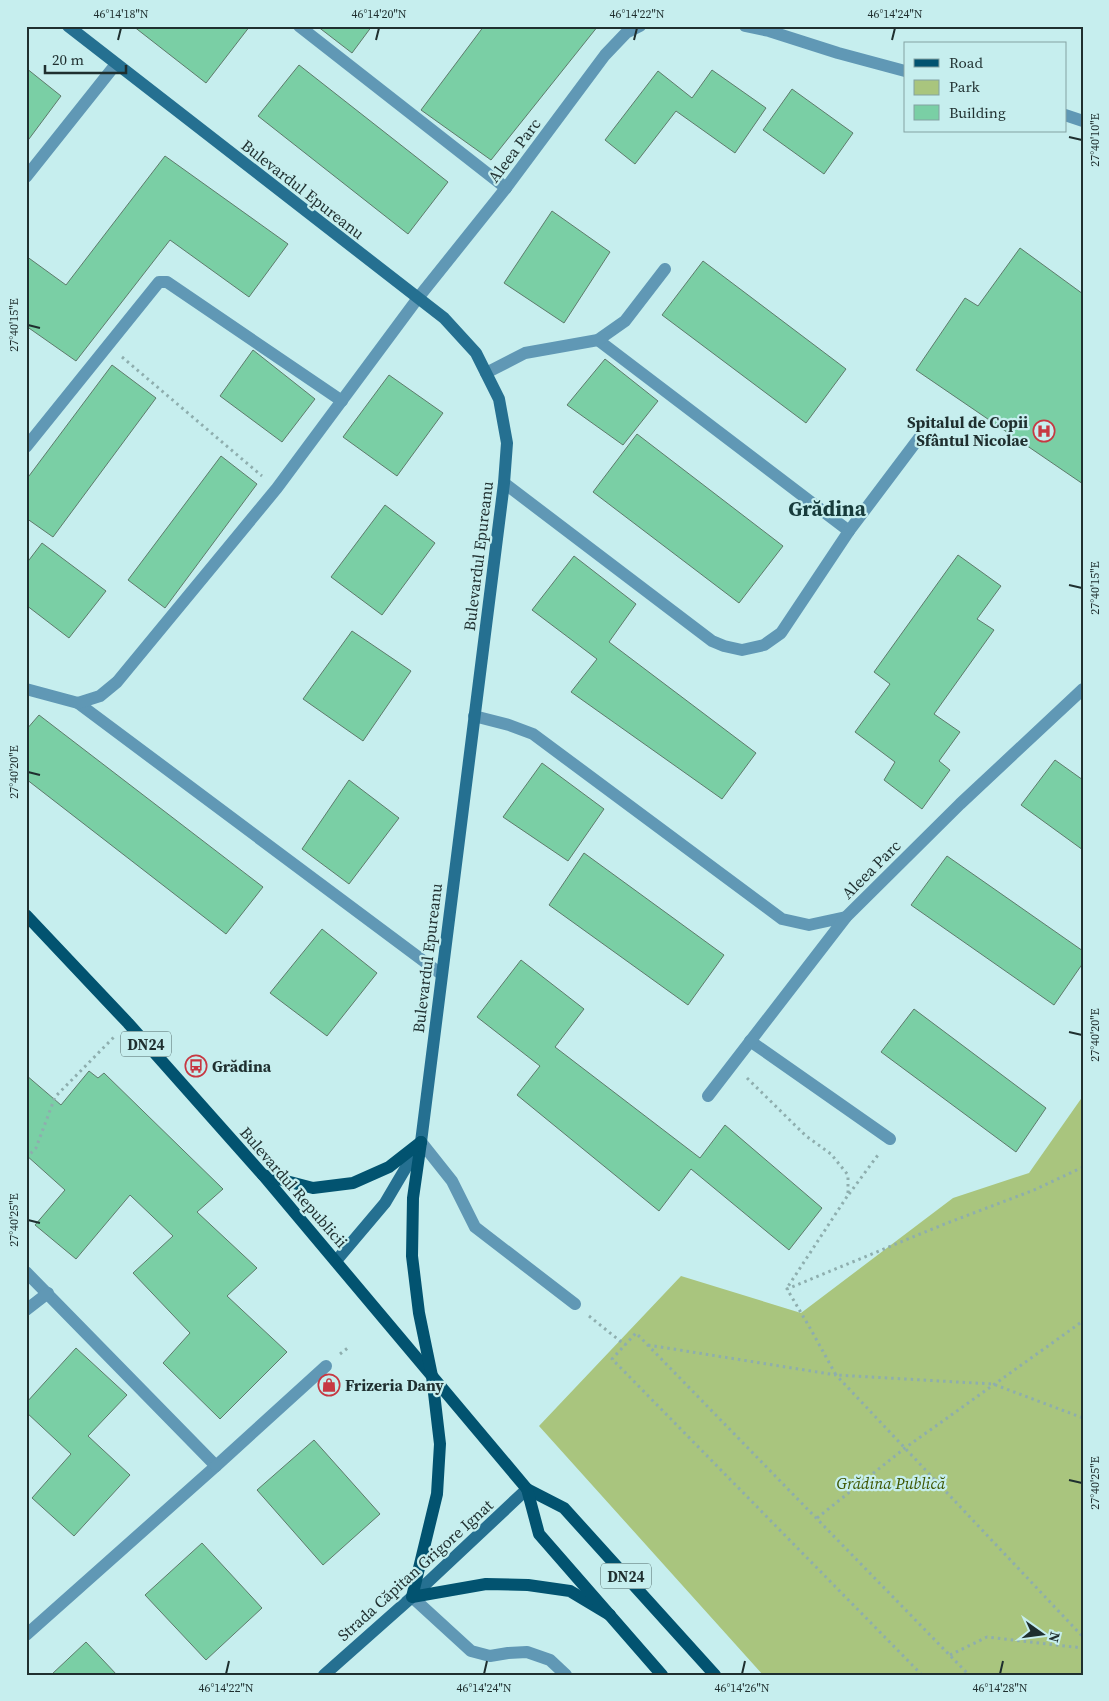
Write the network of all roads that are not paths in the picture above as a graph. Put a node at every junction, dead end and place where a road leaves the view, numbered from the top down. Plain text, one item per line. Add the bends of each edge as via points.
1 (68, 26) edge
2 (299, 26) edge
3 (640, 26) edge
4 (745, 26) edge
5 (116, 64) junction
6 (904, 71) edge
7 (1066, 115) edge
8 (1083, 121) edge
9 (26, 177) edge
10 (506, 188) junction
11 (665, 269) dead end
12 (418, 298) junction
13 (598, 340) junction
14 (486, 373) junction
15 (342, 402) junction
16 (919, 438) dead end
17 (26, 447) edge
18 (504, 484) junction
19 (849, 531) junction
20 (1083, 689) edge
21 (26, 690) edge
22 (78, 703) junction
23 (474, 716) junction
24 (26, 915) edge
25 (846, 917) junction
26 (441, 974) junction
27 (750, 1041) junction
28 (708, 1096) dead end
29 (890, 1138) road end
30 (421, 1142) junction
31 (263, 1175) junction
32 (336, 1261) junction
33 (26, 1272) edge
34 (48, 1293) junction
35 (574, 1304) road end
36 (26, 1310) edge
37 (326, 1366) dead end
38 (432, 1376) junction
39 (216, 1466) junction
40 (527, 1489) junction
41 (412, 1597) junction
42 (610, 1615) junction
43 (26, 1635) edge
44 (324, 1675) edge
45 (566, 1675) edge
46 (662, 1675) edge
47 (715, 1675) edge

1 - 5 main road, Bulevardul Epureanu
2 - 10 street
3 - 10 street, Aleea Parc via 626,33 605,55
4 - 6 street
5 - 9 street
5 - 12 main road, Bulevardul Epureanu
7 - 8 street
10 - 12 street, Aleea Parc
11 - 13 street via 625,321
12 - 14 main road, Bulevardul Epureanu via 451,325 476,353
12 - 15 street, Aleea Parc
13 - 14 street via 525,353
13 - 19 street
14 - 18 main road, Bulevardul Epureanu via 499,398 507,443
15 - 17 street via 167,282 159,282
15 - 22 street, Aleea Parc via 277,488 117,682 100,696
16 - 19 street
18 - 19 street via 712,641 742,650 764,645 781,633
18 - 23 main road, Bulevardul Epureanu
20 - 25 street, Aleea Parc
21 - 22 street
22 - 26 street
23 - 25 street via 533,734 782,919 809,925
23 - 26 main road, Bulevardul Epureanu
24 - 31 main road, Bulevardul Republicii / DN24 via 128,1023
25 - 27 street, Aleea Parc
26 - 30 main road, Bulevardul Epureanu
27 - 28 street, Aleea Parc
27 - 29 street
30 - 31 main road via 390,1167 353,1183 313,1188
30 - 32 main road, Bulevardul Epureanu via 385,1204
30 - 35 street via 452,1181 475,1227
30 - 38 main road via 413,1198 412,1256
31 - 32 main road, Bulevardul Republicii / DN24
32 - 38 main road, Bulevardul Republicii / DN24
33 - 34 street
34 - 36 street
34 - 39 street
37 - 39 street
38 - 40 main road, Bulevardul Republicii / DN24
38 - 41 main road via 440,1444 438,1494
39 - 43 street
40 - 41 main road, Strada Căpitan Grigore Ignat
40 - 42 main road, Bulevardul Republicii / DN24 via 539,1534
40 - 47 main road, Bulevardul Republicii / DN24 via 564,1508
41 - 42 main road via 486,1584 528,1585 570,1591
41 - 44 main road, Strada Căpitan Grigore Ignat
41 - 45 street via 470,1650 490,1656 527,1652 550,1660
42 - 46 main road, Bulevardul Republicii / DN24

